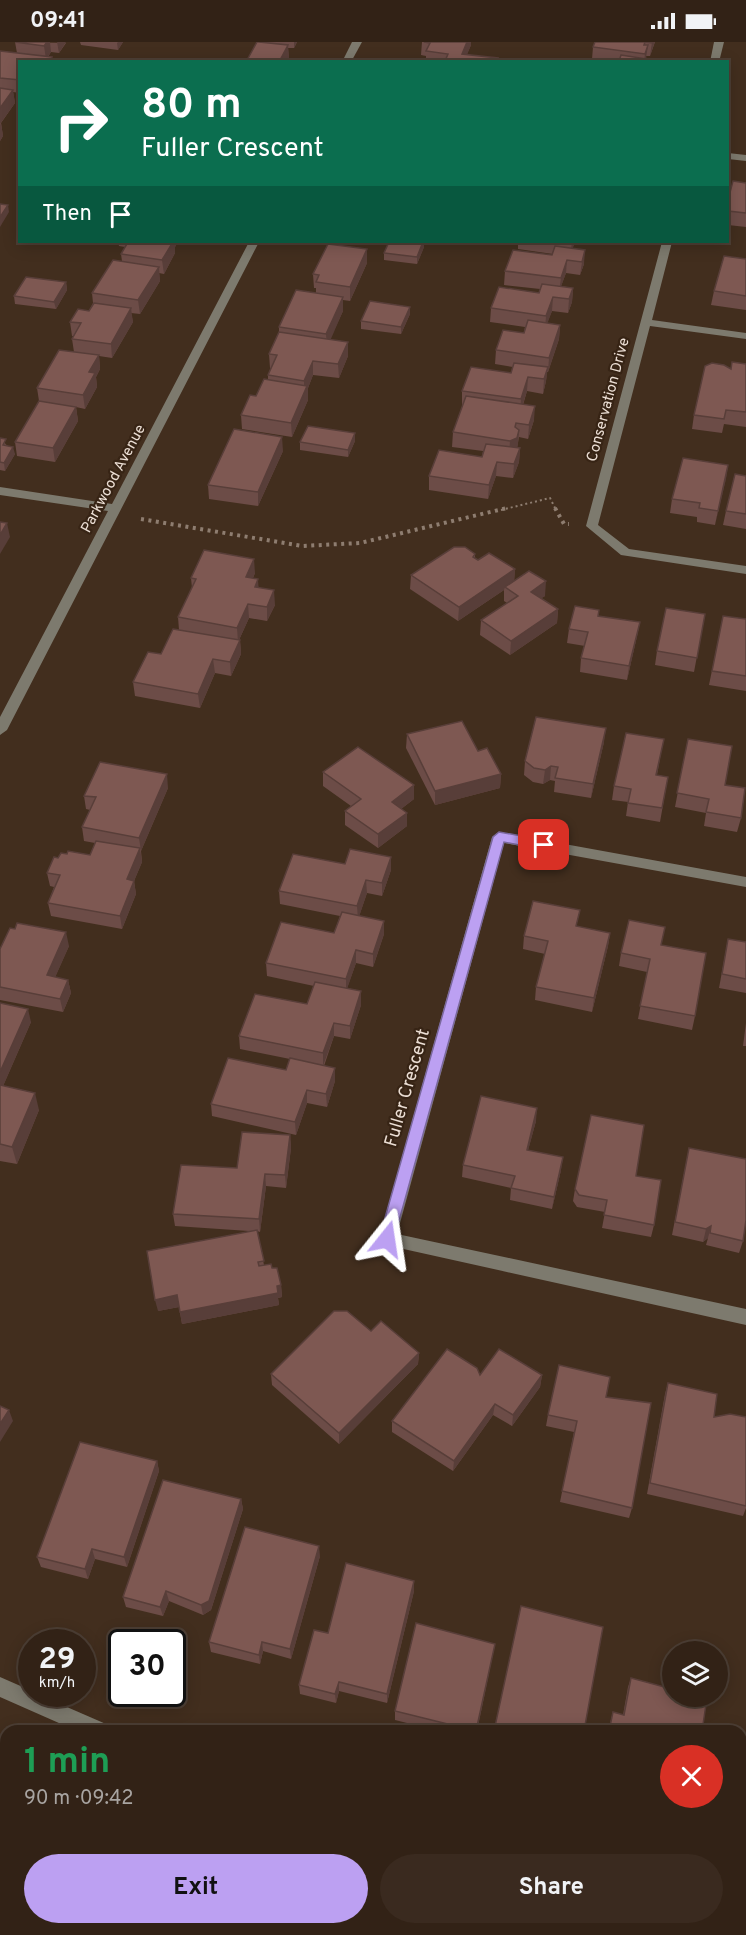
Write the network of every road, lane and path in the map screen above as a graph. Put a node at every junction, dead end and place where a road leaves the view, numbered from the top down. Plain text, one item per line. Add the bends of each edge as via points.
1 (357, 42) edge
2 (719, 42) edge
3 (347, 60) edge
4 (714, 60) edge
5 (729, 156) edge
6 (746, 158) edge
7 (253, 243) edge
8 (667, 243) edge
9 (645, 322) junction
10 (746, 336) edge
11 (0, 491) edge
12 (116, 508) junction
13 (139, 519) dead end
14 (564, 524) dead end
15 (746, 570) edge
16 (0, 730) edge
17 (746, 882) edge
18 (746, 1317) edge
19 (0, 1687) edge
20 (86, 1725) edge

1 - 3 street
2 - 4 street
5 - 6 street
7 - 12 street, Parkwood Avenue
8 - 9 street, Conservation Drive
9 - 10 street
9 - 15 street, Conservation Drive via 592,526 625,552
11 - 12 street
12 - 16 street, Parkwood Avenue
13 - 14 path via 302,546 360,543 550,498
17 - 18 street, Fuller Crescent via 499,837 387,1239
19 - 20 street

